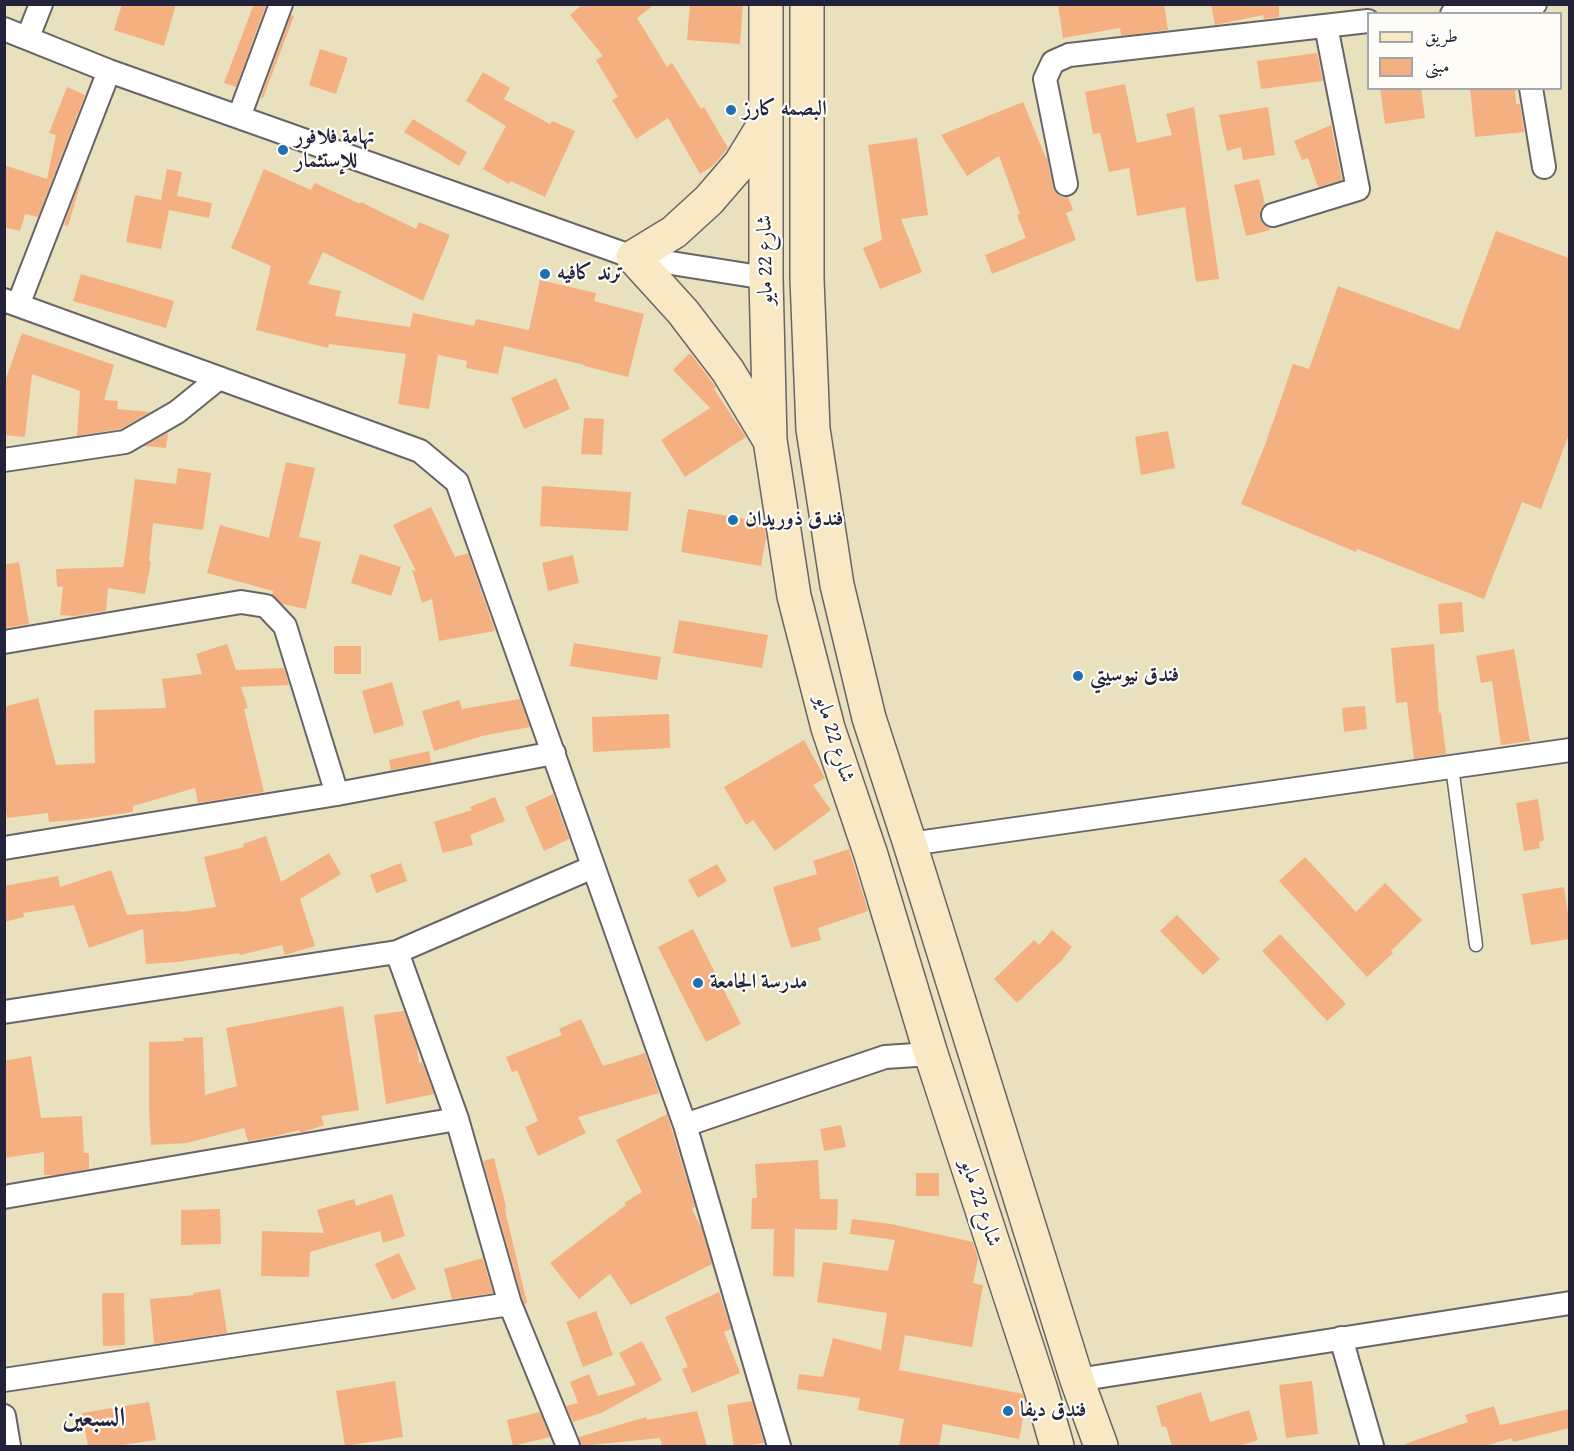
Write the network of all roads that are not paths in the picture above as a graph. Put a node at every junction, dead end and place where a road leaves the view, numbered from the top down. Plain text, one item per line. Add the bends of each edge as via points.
1 (41, 4) edge
2 (281, 4) edge
3 (766, 4) edge
4 (807, 4) edge
5 (1524, 8) edge
6 (1476, 12) edge
7 (1367, 21) edge
8 (1326, 26) junction
9 (4, 29) edge
10 (28, 37) junction
11 (109, 71) junction
12 (1531, 90) edge
13 (239, 117) junction
14 (765, 123) junction
15 (1544, 167) dead end
16 (1066, 184) dead end
17 (1273, 215) dead end
18 (633, 257) junction
19 (766, 278) junction
20 (807, 279) junction
21 (11, 302) edge
22 (219, 378) junction
23 (770, 440) junction
24 (4, 460) edge
25 (4, 642) edge
26 (1569, 750) edge
27 (554, 753) junction
28 (1452, 767) junction
29 (337, 795) junction
30 (910, 844) junction
31 (4, 848) edge
32 (593, 867) junction
33 (1476, 945) dead end
34 (397, 952) junction
35 (4, 1012) edge
36 (972, 1040) junction
37 (931, 1054) junction
38 (456, 1119) junction
39 (685, 1125) junction
40 (4, 1197) edge
41 (1569, 1303) edge
42 (510, 1304) junction
43 (1341, 1338) junction
44 (4, 1380) edge
45 (1077, 1380) junction
46 (1041, 1390) junction
47 (4, 1416) edge
48 (9, 1446) edge
49 (568, 1446) edge
50 (774, 1446) edge
51 (778, 1446) edge
52 (1057, 1446) edge
53 (1101, 1446) edge
54 (1372, 1446) edge

1 - 10 street
2 - 13 street
3 - 14 main road, شارع 22 مايو
4 - 20 main road, شارع 22 مايو
5 - 6 street
7 - 8 street
8 - 16 street via 1069,55 1053,62 1045,79
8 - 17 street via 1358,189
9 - 10 street
10 - 11 street
11 - 13 street
11 - 21 street
12 - 15 street
13 - 18 street
14 - 18 main road via 740,164 709,200 674,232
14 - 19 main road, شارع 22 مايو
18 - 19 street
18 - 23 main road via 683,312 728,371
19 - 20 main road
19 - 23 main road, شارع 22 مايو
20 - 30 main road, شارع 22 مايو via 813,429 837,585 868,718
21 - 22 street
22 - 24 street via 177,412 125,442
22 - 27 street via 420,451 457,482
23 - 37 main road, شارع 22 مايو via 794,596 828,728
25 - 29 street via 241,602 266,606 285,626
26 - 28 street
27 - 29 street
27 - 32 street
28 - 30 street
28 - 33 lane
29 - 31 street
30 - 36 main road, شارع 22 مايو
32 - 34 street
32 - 39 street
34 - 35 street
34 - 38 street
36 - 37 main road
36 - 45 main road, شارع 22 مايو
37 - 39 street via 885,1057
37 - 46 main road, شارع 22 مايو
38 - 40 street
38 - 42 street
39 - 51 street
41 - 43 street
42 - 44 street
42 - 49 street
43 - 45 street
43 - 54 street
45 - 46 main road
45 - 53 main road, شارع 22 مايو
46 - 52 main road, شارع 22 مايو
47 - 48 street
50 - 51 street

